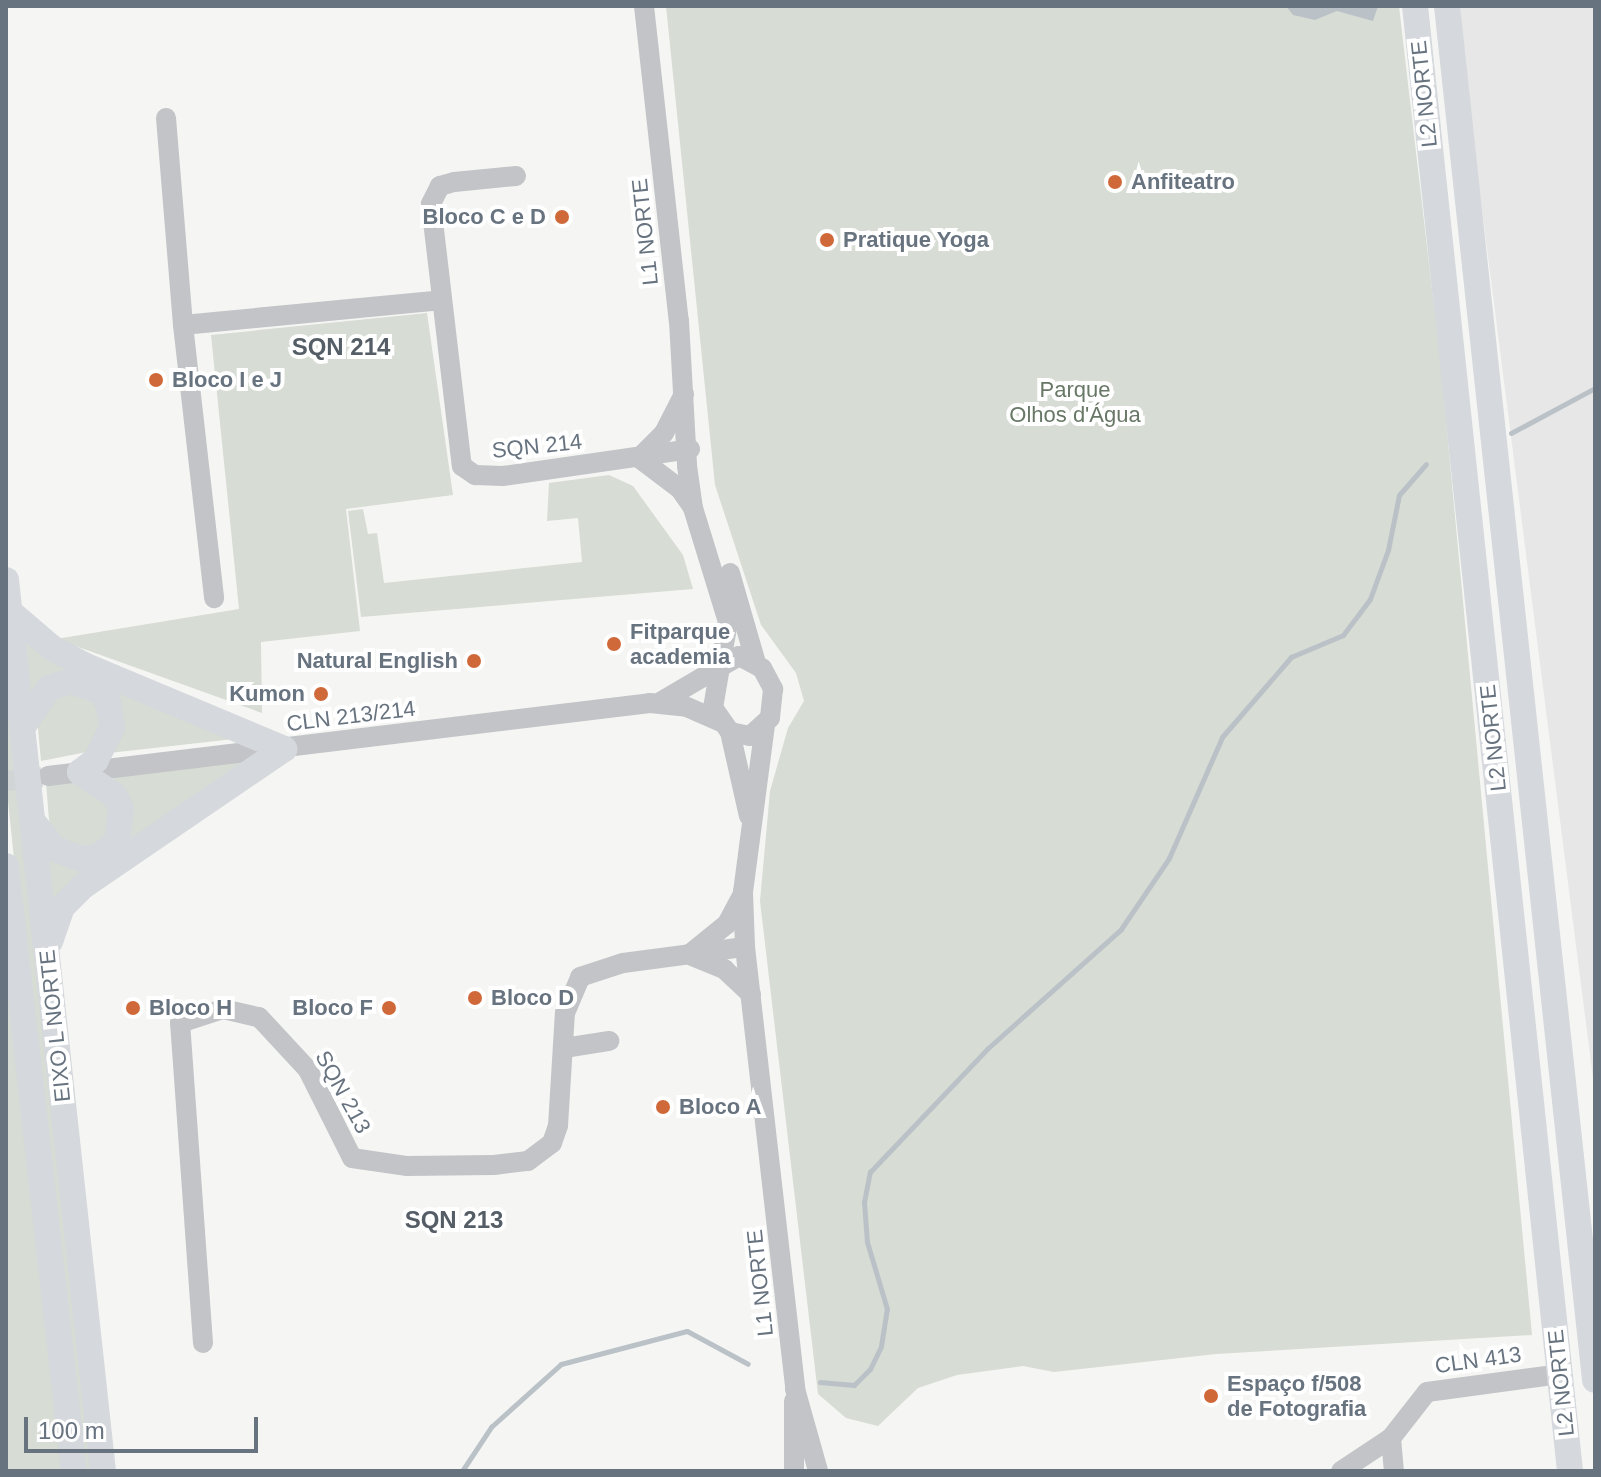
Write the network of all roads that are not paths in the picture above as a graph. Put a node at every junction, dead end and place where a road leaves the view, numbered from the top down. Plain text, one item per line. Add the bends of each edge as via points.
1 (1415, 6) edge
2 (1447, 6) edge
3 (644, 8) edge
4 (166, 118) dead end
5 (516, 176) dead end
6 (442, 300) junction
7 (183, 325) junction
8 (685, 392) junction
9 (690, 449) junction
10 (639, 458) junction
11 (693, 508) junction
12 (6, 580) edge
13 (214, 598) dead end
14 (9, 611) junction
15 (756, 663) junction
16 (720, 667) junction
17 (660, 702) junction
18 (24, 725) junction
19 (765, 725) junction
20 (725, 726) junction
21 (284, 749) junction
22 (80, 772) junction
23 (48, 776) tunnel mouth
24 (34, 823) junction
25 (751, 827) junction
26 (6, 866) edge
27 (743, 892) junction
28 (745, 947) junction
29 (47, 951) junction
30 (688, 955) junction
31 (751, 994) junction
32 (609, 1041) dead end
33 (564, 1048) junction
34 (203, 1343) dead end
35 (1560, 1374) junction
36 (1595, 1377) edge
37 (795, 1389) junction
38 (1391, 1438) junction
39 (74, 1471) edge
40 (103, 1471) edge
41 (794, 1471) edge
42 (818, 1471) edge
43 (1341, 1471) edge
44 (1394, 1471) edge
45 (1570, 1471) edge

1 - 35 main road, L2 NORTE
2 - 36 main road, L2 NORTE
3 - 8 street, L1 NORTE
4 - 7 street
5 - 6 street, SQN 214 via 454,182 434,194
6 - 7 street
6 - 10 street, SQN 214 via 460,459 467,471 503,476
7 - 13 street
8 - 9 street, L1 NORTE
8 - 10 street via 664,433
9 - 10 street, SQN 214
9 - 11 street, L1 NORTE
9 - 15 street, L1 NORTE via 699,463
10 - 11 street via 680,489
11 - 16 street, L1 NORTE via 725,600 728,640
12 - 14 main road, EIXO L NORTE
14 - 18 main road, EIXO L NORTE
14 - 21 main road via 52,648 86,666
15 - 16 street via 739,656
15 - 19 street via 773,689 774,709
16 - 17 street, CLN 213/214
16 - 20 street via 713,697
17 - 20 street, CLN 213/214
17 - 21 street, CLN 213/214
18 - 22 main road via 49,688 72,681 99,691 108,702 112,728 96,760
18 - 24 main road, EIXO L NORTE
19 - 20 street via 750,736
19 - 25 street, L1 NORTE
20 - 25 street, L1 NORTE
21 - 22 street, CLN 213/214
21 - 29 main road via 83,886 57,915
22 - 23 street, CLN 213/214
22 - 24 main road via 114,795 121,809 122,830 112,848 99,856 70,857 55,849
24 - 29 main road, EIXO L NORTE
25 - 27 street, L1 NORTE
26 - 39 main road, EIXO L NORTE
27 - 28 street, L1 NORTE
27 - 30 street via 727,924
28 - 30 street, SQN 213
28 - 31 street, L1 NORTE
29 - 40 main road, EIXO L NORTE
30 - 31 street via 724,969
30 - 33 street, SQN 213 via 623,963 580,977 565,1013
31 - 37 street, L1 NORTE via 771,1093 773,1173
32 - 33 street
33 - 34 street, SQN 213 via 558,1126 543,1154 494,1165 407,1166 352,1158 308,1070 259,1017 223,1009 180,1023
35 - 38 street, CLN 413 via 1437,1388 1418,1398
35 - 45 main road, L2 NORTE
37 - 41 street, L1 NORTE
37 - 42 street, L1 NORTE
38 - 43 street, CLN 413
38 - 44 street

